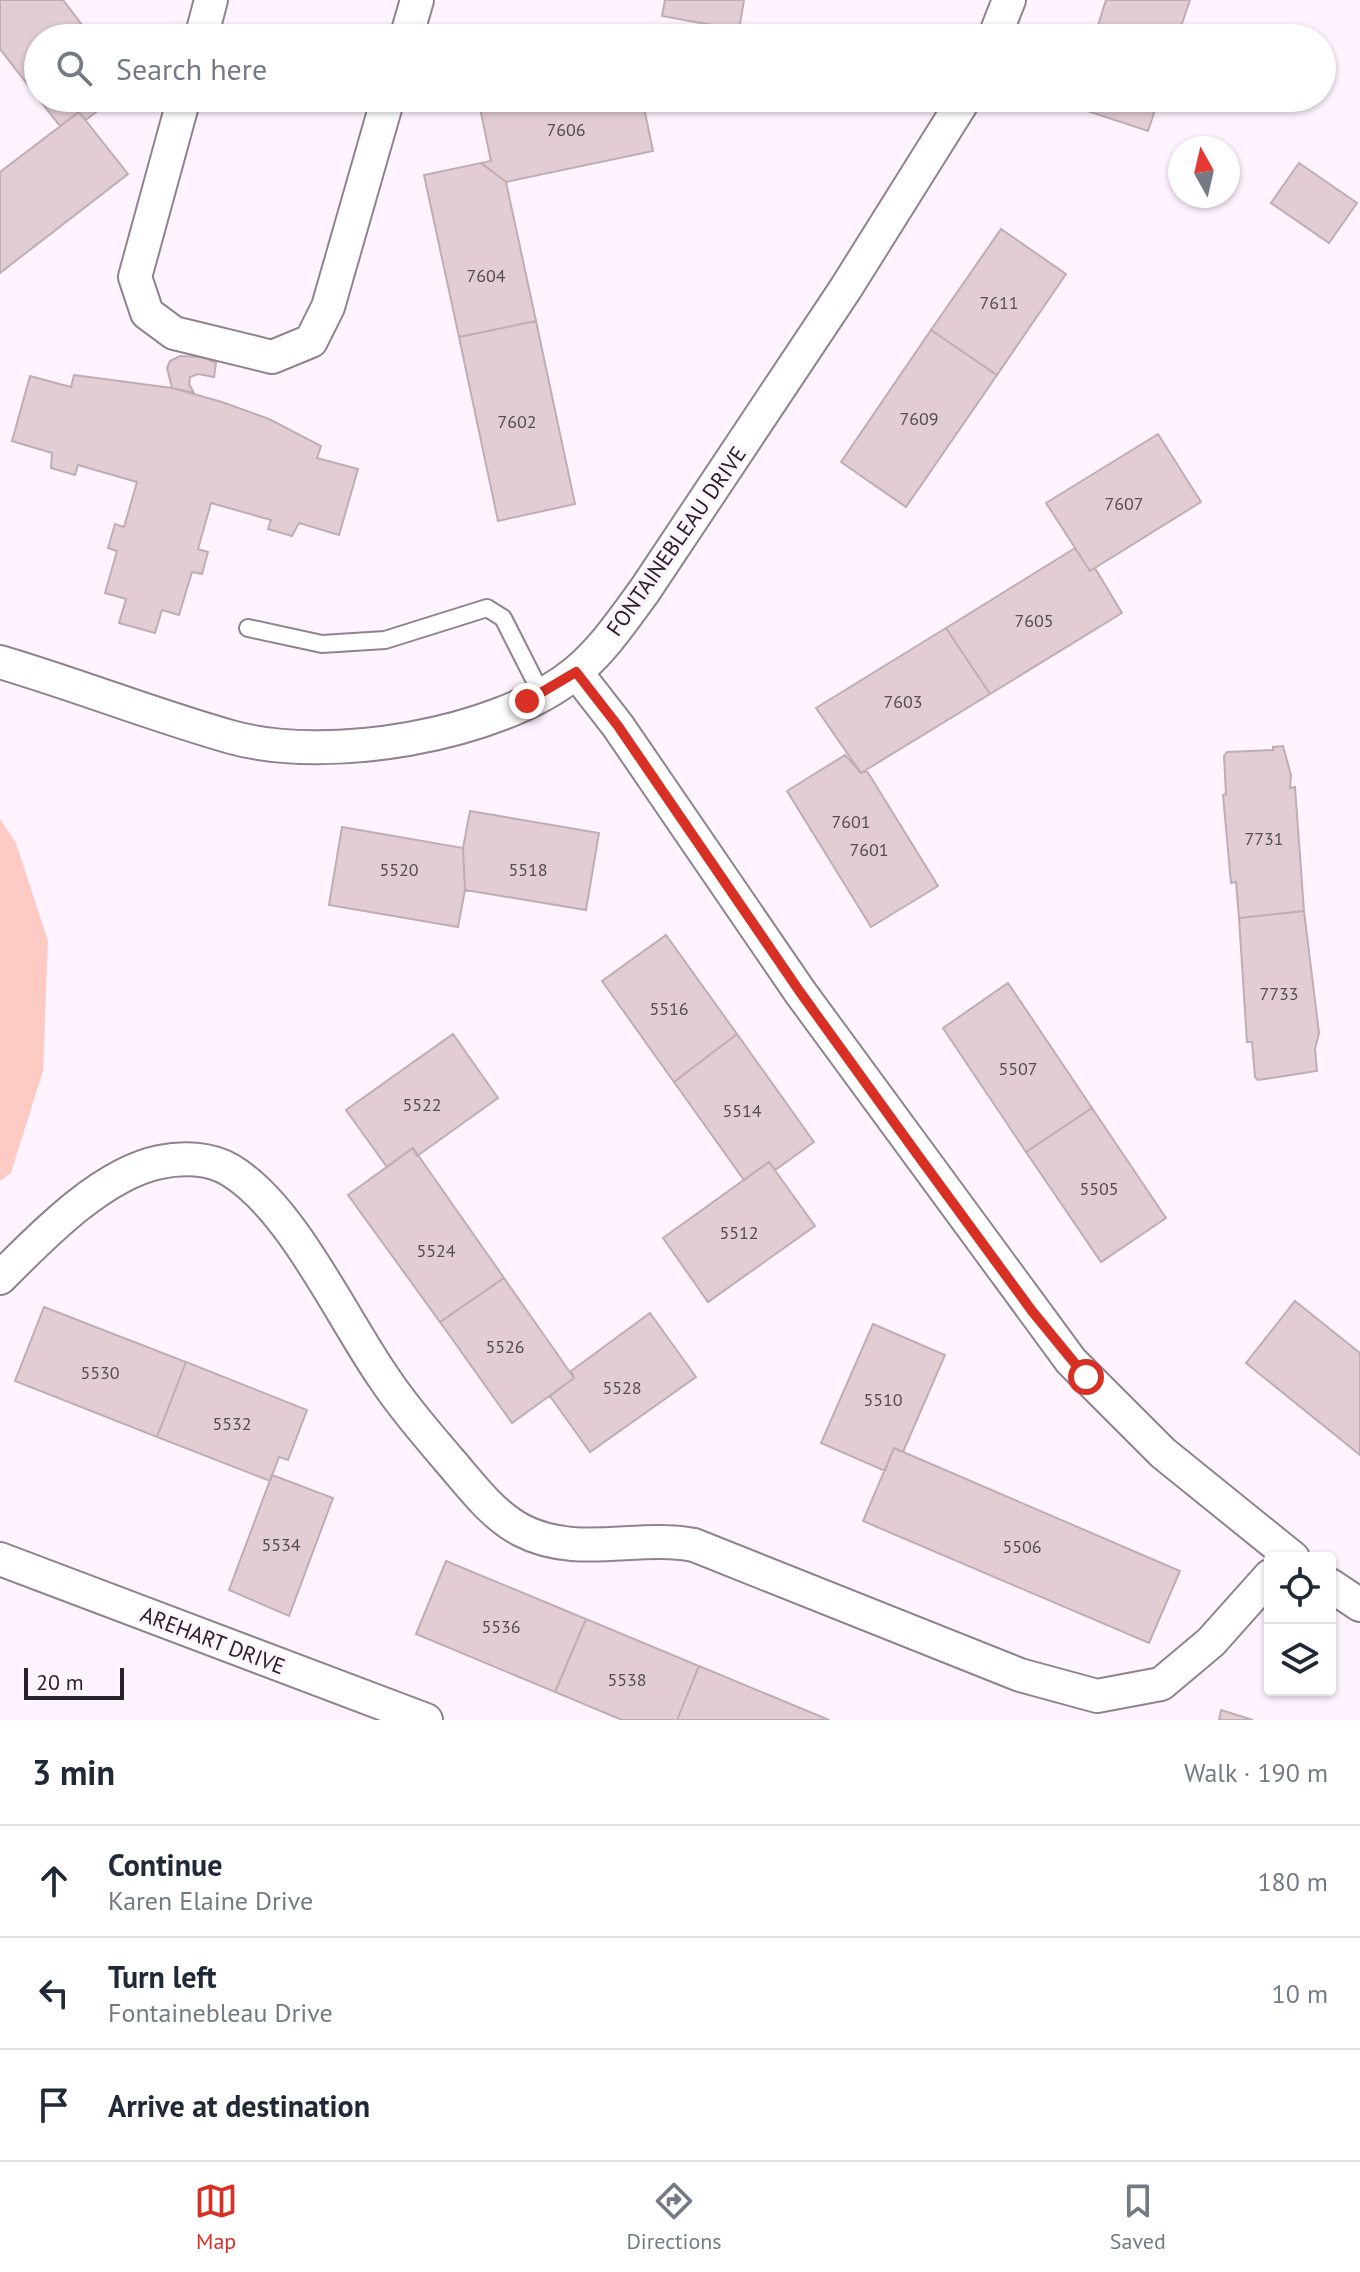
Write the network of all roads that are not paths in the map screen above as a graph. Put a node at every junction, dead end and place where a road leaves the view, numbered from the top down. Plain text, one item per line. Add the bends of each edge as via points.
1 (211, 0) edge
2 (417, 0) edge
3 (1009, 0) edge
4 (205, 24) edge
5 (410, 24) edge
6 (1000, 24) edge
7 (180, 112) edge
8 (384, 112) edge
9 (957, 112) edge
10 (248, 628) dead end
11 (0, 662) edge
12 (576, 672) junction
13 (541, 693) junction
14 (0, 1278) edge
15 (1273, 1552) edge
16 (0, 1559) edge
17 (1264, 1584) edge
18 (1336, 1589) edge
19 (1360, 1605) edge
20 (426, 1720) edge

1 - 4 street
2 - 5 street
3 - 6 street
7 - 8 street via 135,277 147,313 174,333 272,357 311,341 328,307
9 - 12 street, FONTAINEBLEAU DRIVE via 645,590 610,639
10 - 13 lane via 322,644 385,640 487,608 503,618
11 - 13 street, FONTAINEBLEAU DRIVE via 232,737 278,745 351,746 425,735 487,717
12 - 13 street, FONTAINEBLEAU DRIVE
12 - 15 street via 800,992 1071,1361
14 - 17 street via 43,1235 104,1187 159,1162 209,1161 230,1170 276,1210 384,1380 499,1515 521,1530 591,1545 694,1545 1020,1675 1097,1696 1161,1684 1211,1642
16 - 20 street, AREHART DRIVE
18 - 19 street

